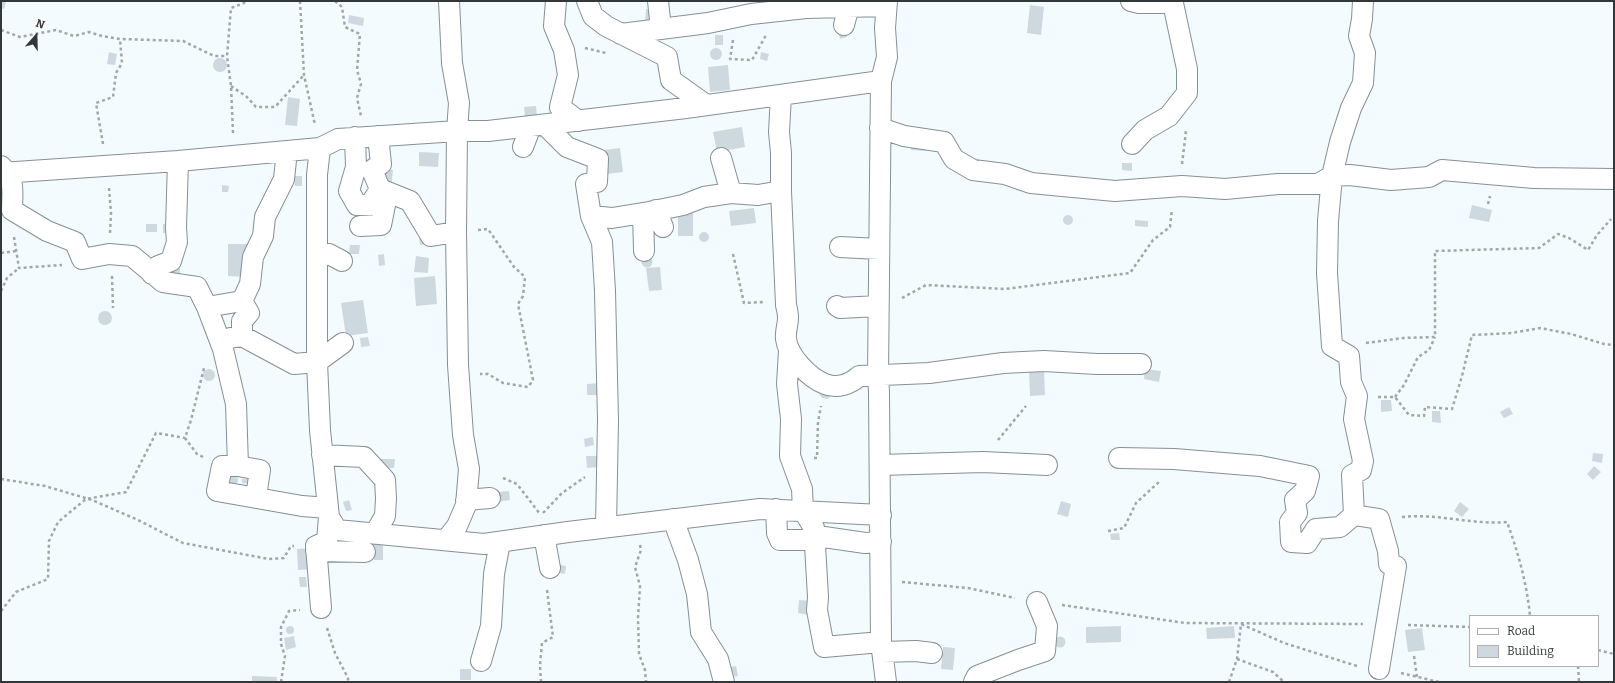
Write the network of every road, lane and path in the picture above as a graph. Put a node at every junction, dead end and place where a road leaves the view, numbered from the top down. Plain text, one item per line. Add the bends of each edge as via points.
1 (245, 1) edge
2 (300, 1) edge
3 (335, 1) edge
4 (449, 1) edge
5 (556, 1) edge
6 (587, 1) edge
7 (658, 1) edge
8 (1131, 1) edge
9 (1363, 1) edge
10 (887, 3) edge
11 (849, 6) junction
12 (764, 12) junction
13 (844, 26) dead end
14 (661, 29) junction
15 (1, 30) edge
16 (621, 34) junction
17 (120, 39) junction
18 (227, 56) junction
19 (730, 59) dead end
20 (304, 75) junction
21 (880, 81) junction
22 (231, 86) junction
23 (781, 94) junction
24 (706, 105) junction
25 (578, 120) junction
26 (538, 126) junction
27 (1186, 126) dead end
28 (880, 128) junction
29 (457, 131) junction
30 (366, 137) junction
31 (1132, 144) dead end
32 (523, 147) dead end
33 (320, 148) junction
34 (287, 151) junction
35 (234, 155) junction
36 (721, 158) dead end
37 (178, 161) junction
38 (108, 165) junction
39 (3, 170) edge
40 (1332, 176) junction
41 (1614, 179) edge
42 (1182, 186) junction
43 (781, 191) junction
44 (731, 193) junction
45 (375, 197) junction
46 (12, 210) junction
47 (591, 216) junction
48 (654, 217) junction
49 (1611, 219) dead end
50 (360, 226) dead end
51 (456, 232) junction
52 (840, 247) dead end
53 (879, 249) junction
54 (16, 251) junction
55 (644, 251) dead end
56 (1, 253) edge
57 (733, 254) dead end
58 (317, 256) junction
59 (82, 259) junction
60 (342, 261) dead end
61 (19, 268) junction
62 (152, 274) junction
63 (1, 291) edge
64 (242, 301) junction
65 (786, 301) junction
66 (837, 306) dead end
67 (878, 306) junction
68 (207, 307) junction
69 (242, 336) junction
70 (1435, 337) junction
71 (220, 341) junction
72 (343, 343) dead end
73 (1614, 345) edge
74 (1332, 346) junction
75 (789, 351) junction
76 (317, 362) junction
77 (1141, 364) dead end
78 (458, 365) junction
79 (878, 375) junction
80 (837, 385) junction
81 (1357, 396) junction
82 (1395, 397) junction
83 (1026, 406) dead end
84 (185, 438) junction
85 (322, 455) junction
86 (790, 456) junction
87 (1119, 458) dead end
88 (1174, 459) junction
89 (983, 462) junction
90 (880, 465) junction
91 (1047, 465) dead end
92 (230, 466) junction
93 (607, 471) junction
94 (1, 479) edge
95 (256, 497) junction
96 (490, 498) dead end
97 (86, 499) junction
98 (466, 500) junction
99 (776, 509) junction
100 (803, 510) junction
101 (329, 512) junction
102 (881, 515) junction
103 (1354, 515) junction
104 (673, 519) junction
105 (1379, 519) junction
106 (637, 523) junction
107 (606, 527) junction
108 (1108, 531) dead end
109 (375, 533) junction
110 (541, 536) junction
111 (446, 540) junction
112 (815, 540) junction
113 (500, 542) junction
114 (881, 542) junction
115 (316, 549) junction
116 (365, 552) dead end
117 (550, 568) joint
118 (881, 581) junction
119 (1037, 602) junction
120 (320, 606) junction
121 (1, 611) edge
122 (1530, 615) edge
123 (1241, 624) junction
124 (1387, 625) junction
125 (1469, 627) edge
126 (882, 647) junction
127 (1599, 650) edge
128 (932, 653) dead end
129 (1614, 654) edge
130 (1414, 656) dead end
131 (1237, 659) junction
132 (481, 660) dead end
133 (1578, 667) edge
134 (1379, 669) junction
135 (1417, 677) junction
136 (281, 682) edge
137 (348, 682) edge
138 (541, 682) edge
139 (646, 682) edge
140 (724, 682) edge
141 (886, 682) edge
142 (974, 682) edge
143 (1230, 682) edge
144 (1284, 682) edge
145 (1437, 682) edge
146 (1579, 682) edge

1 - 18 path via 231,8
2 - 20 path
3 - 30 path via 342,7 345,27 360,34 357,70 361,84 357,98
4 - 29 street via 452,63 459,103
5 - 25 street via 554,26 564,50 568,75 560,107
6 - 16 street via 593,16
7 - 14 street
8 - 31 street via 1173,3 1187,69 1187,93 1169,116 1145,130
9 - 40 street via 1359,36 1365,53 1363,83 1351,108
10 - 11 street
10 - 21 street via 887,58
11 - 12 street
11 - 13 street
12 - 14 street
12 - 19 path via 765,37 752,60
14 - 16 street
15 - 17 path via 20,37 56,30 74,36 89,32
16 - 24 street via 667,58 671,80
17 - 18 path via 183,41 214,56
17 - 38 path via 122,63 116,74 113,97 96,103
18 - 22 path
20 - 22 path via 275,107 256,107
20 - 33 path
21 - 23 street
21 - 28 street
22 - 35 path
23 - 24 street
23 - 43 street
24 - 25 street
25 - 26 street
26 - 29 street
26 - 32 street
26 - 47 street via 567,147 598,159 597,182 586,184
27 - 42 path
28 - 42 street via 904,136 944,142 954,159 973,170 1005,174 1031,183 1115,191
28 - 53 street
29 - 30 street
29 - 51 street
30 - 33 street via 338,139
30 - 45 street via 381,164 372,170
30 - 45 street via 350,192 357,205
33 - 34 street
33 - 58 street via 317,175
34 - 35 street
34 - 64 street via 284,179 265,217 263,236 253,257 250,284
35 - 37 street via 209,166
36 - 44 street
37 - 38 street
37 - 62 street via 178,242 170,261 158,266
38 - 39 street
39 - 46 street via 12,184
40 - 41 street via 1350,175 1391,180 1429,177 1442,170 1534,178
40 - 42 street via 1318,184 1278,184 1225,189
40 - 74 street via 1327,274
42 - 67 path via 1172,208 1170,227 1154,240 1130,273 1006,289 926,285 900,299
43 - 44 street via 758,195
43 - 65 street
44 - 48 street via 704,197
45 - 50 street via 385,205 382,225
45 - 51 street via 410,201 431,236
46 - 54 path
46 - 59 street via 47,231 75,242
47 - 48 street
47 - 93 street via 602,242 607,366
48 - 55 street
49 - 70 path via 1588,250 1558,234 1539,248 1435,251
51 - 78 street
51 - 78 path via 488,229 514,267 525,277 524,296 518,304 533,380 528,387 503,384 488,374 470,373
52 - 53 street
53 - 67 street
54 - 56 path
54 - 61 path
57 - 65 path via 744,303
58 - 60 street via 329,254
58 - 76 street
59 - 61 path via 63,265
59 - 62 street via 109,254 132,256
61 - 63 path via 7,278
62 - 68 street via 163,282 197,286
64 - 68 street
64 - 69 street via 249,313 242,321
65 - 75 street via 786,338
66 - 67 street
67 - 79 street
68 - 71 street
69 - 71 street
69 - 76 street via 294,364
70 - 74 path
70 - 82 path via 1429,350 1418,357
71 - 84 path via 205,366
71 - 92 street via 236,404
72 - 76 street
73 - 82 path via 1540,328 1512,333 1472,335 1452,409 1426,407 1424,416 1409,414
74 - 81 street via 1349,356 1351,382
75 - 80 street via 811,375 826,385
75 - 86 street via 787,384 791,419
76 - 85 street
77 - 79 street via 1003,363 929,373
78 - 98 street via 463,435 469,469
79 - 80 street via 859,376 853,382
79 - 90 street
80 - 86 path via 834,402 821,406 817,458
81 - 82 path
81 - 103 street via 1354,419 1363,461 1361,470 1352,475
83 - 89 path via 1000,436
84 - 92 path via 197,454
84 - 97 path via 156,433 126,492
85 - 101 street
85 - 109 street via 364,457 385,480 385,516
86 - 100 street via 802,488
87 - 88 street
88 - 103 street via 1260,466 1309,476 1304,491 1295,500 1297,513 1290,522 1291,542 1307,543 1316,530 1340,527
88 - 108 path via 1165,476 1136,503 1124,528
89 - 90 street
89 - 91 street
90 - 102 street
92 - 95 street via 260,470
92 - 95 street via 217,490
93 - 107 street
93 - 110 path via 586,476 562,493 541,515
94 - 97 path via 45,486
95 - 101 street
96 - 98 street
97 - 115 path via 138,520 183,543 269,559 284,558 291,546
97 - 121 path via 58,522 49,541 48,579 16,592
98 - 111 street via 457,526
99 - 100 street
99 - 104 street
99 - 112 street via 777,533 780,540
100 - 102 street
100 - 112 street via 814,528
101 - 109 street via 337,530
101 - 115 street via 327,541
102 - 114 street
103 - 105 street
104 - 106 street
104 - 140 street via 698,594 701,632 718,659
105 - 122 path via 1415,515 1490,523 1507,522 1516,548
105 - 124 street via 1389,564 1396,566
106 - 107 street
106 - 139 path via 641,550 635,566 640,586 639,654
107 - 110 street
109 - 111 street
110 - 113 street
110 - 117 street
111 - 113 street via 484,544
112 - 114 street via 824,537 865,544
112 - 126 street via 817,610 824,647
113 - 132 street via 494,574 491,626
114 - 118 street
115 - 116 street
115 - 120 street
117 - 138 path via 546,584 553,637 542,643
118 - 119 path via 968,588
118 - 126 street
119 - 123 path via 1186,623
119 - 142 street via 1047,626 1045,651 977,676
120 - 136 path via 289,611 281,627 281,644 285,656
120 - 137 path via 335,653
123 - 124 path
123 - 131 path
123 - 134 path via 1284,643 1350,665
124 - 125 path
124 - 134 street
126 - 128 street
126 - 141 street
127 - 129 path
130 - 135 path
131 - 143 path
131 - 144 path via 1273,672
133 - 146 path
134 - 135 path
135 - 145 path

